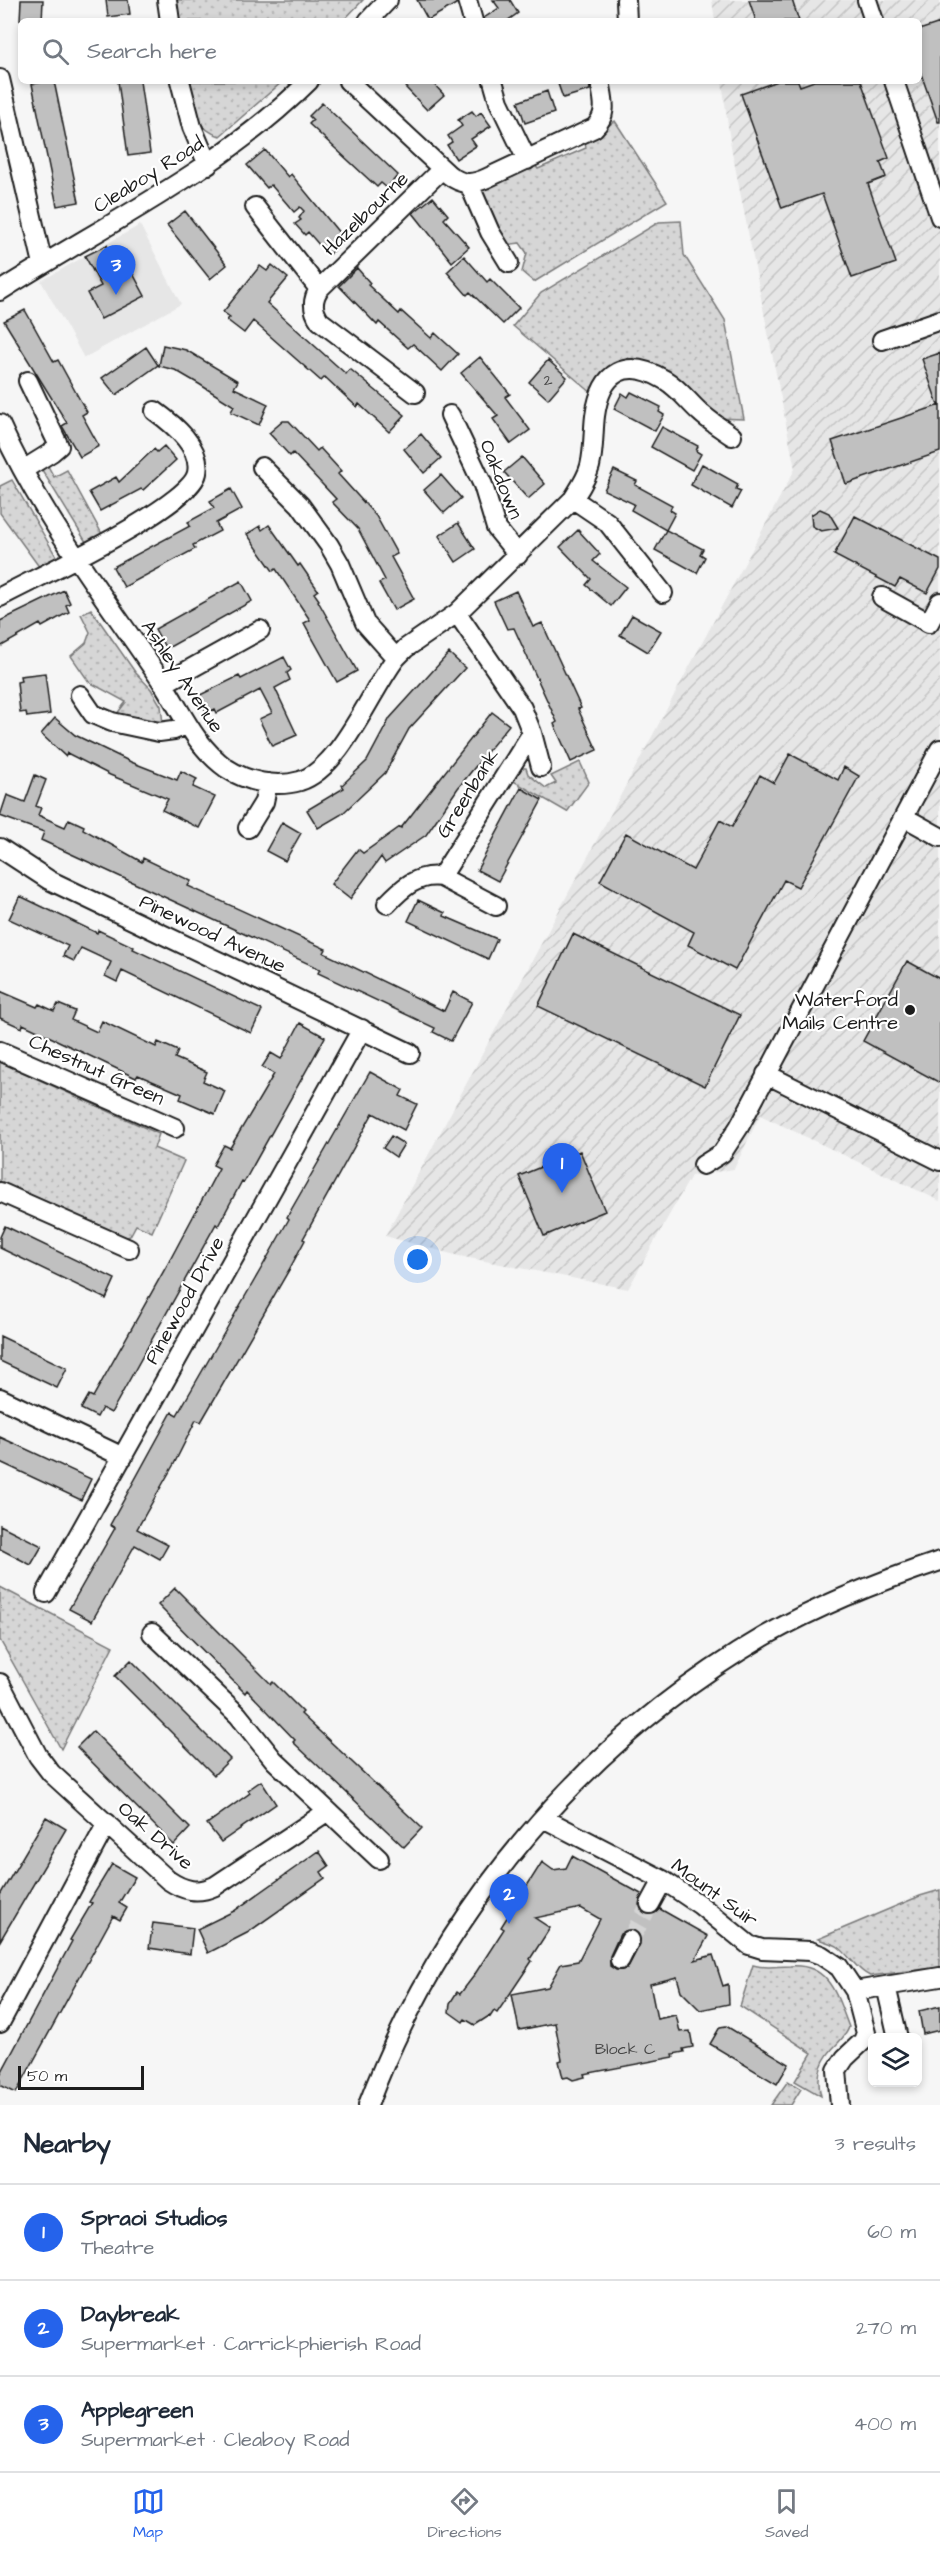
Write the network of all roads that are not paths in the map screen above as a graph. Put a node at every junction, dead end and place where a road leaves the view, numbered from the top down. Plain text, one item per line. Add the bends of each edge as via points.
1 (167, 0) edge
2 (388, 0) edge
3 (467, 0) edge
4 (626, 0) edge
5 (867, 0) edge
6 (170, 18) edge
7 (371, 18) edge
8 (472, 18) edge
9 (627, 18) edge
10 (873, 18) edge
11 (0, 79) edge
12 (181, 84) edge
13 (306, 84) edge
14 (351, 84) edge
15 (494, 84) edge
16 (600, 84) edge
17 (895, 84) edge
18 (527, 160) junction
19 (208, 165) junction
20 (442, 169) junction
21 (469, 184) junction
22 (255, 207) dead end
23 (940, 217) edge
24 (509, 263) dead end
25 (43, 264) junction
26 (319, 289) junction
27 (0, 291) edge
28 (940, 320) edge
29 (882, 340) dead end
30 (28, 381) dead end
31 (415, 393) dead end
32 (155, 411) dead end
33 (450, 415) dead end
34 (0, 424) edge
35 (732, 436) dead end
36 (262, 467) dead end
37 (23, 470) junction
38 (573, 498) junction
39 (518, 555) junction
40 (76, 557) junction
41 (663, 593) dead end
42 (0, 597) edge
43 (882, 597) dead end
44 (940, 602) edge
45 (457, 613) junction
46 (260, 630) dead end
47 (396, 658) junction
48 (163, 684) junction
49 (80, 695) dead end
50 (186, 724) junction
51 (532, 733) junction
52 (940, 749) edge
53 (541, 767) dead end
54 (268, 783) junction
55 (904, 817) junction
56 (248, 828) dead end
57 (940, 837) edge
58 (0, 848) edge
59 (441, 877) junction
60 (387, 904) dead end
61 (496, 906) dead end
62 (362, 1029) junction
63 (0, 1051) edge
64 (410, 1053) dead end
65 (766, 1074) junction
66 (176, 1128) dead end
67 (940, 1161) edge
68 (703, 1165) dead end
69 (0, 1192) edge
70 (129, 1250) dead end
71 (0, 1398) edge
72 (123, 1456) junction
73 (940, 1561) edge
74 (46, 1593) dead end
75 (153, 1633) dead end
76 (0, 1683) edge
77 (328, 1811) junction
78 (543, 1818) junction
79 (107, 1823) junction
80 (379, 1859) dead end
81 (663, 1880) junction
82 (650, 1904) tunnel mouth
83 (630, 1940) tunnel mouth
84 (620, 1960) dead end
85 (940, 1977) edge
86 (886, 1986) junction
87 (855, 1991) junction
88 (0, 2023) edge
89 (897, 2033) edge
90 (834, 2104) edge
91 (368, 2105) edge

1 - 6 street
2 - 7 street
3 - 8 street
4 - 9 street
5 - 10 street
11 - 25 street
12 - 19 street via 192,127
13 - 19 street, Cleaboy Road
14 - 20 street
15 - 18 street
16 - 18 street via 605,111 598,125
17 - 23 street
18 - 21 street
19 - 25 street, Cleaboy Road
20 - 21 street via 457,181
20 - 26 street, Hazelbourne
21 - 24 street via 494,242
22 - 26 street, Hazelbourne
25 - 27 street, Cleaboy Road
26 - 31 street via 313,302 320,321
28 - 29 street
30 - 37 street via 59,446
32 - 40 street via 175,426 189,444 197,466 195,480 173,502
33 - 39 street, Oakdown via 483,485 496,528
34 - 37 street, Ashley Avenue
35 - 38 street, Ashley Avenue via 652,373 635,368 621,370 602,392 596,408 590,465
36 - 47 street via 300,505 329,545 365,623
37 - 40 street, Ashley Avenue
38 - 39 street, Ashley Avenue
38 - 41 street via 607,522
39 - 45 street, Ashley Avenue
40 - 42 street
40 - 48 street, Ashley Avenue
43 - 44 street via 929,623
45 - 47 street, Ashley Avenue
45 - 51 street via 517,700
46 - 48 street
47 - 54 street, Ashley Avenue via 328,763 299,781
48 - 50 street, Ashley Avenue
49 - 50 street via 93,714 112,722 159,732
50 - 54 street, Ashley Avenue via 226,767 242,777
51 - 53 street
51 - 59 street, Greenbank
52 - 55 street
54 - 56 street via 264,802
55 - 57 street
55 - 65 street
58 - 62 street, Pinewood Avenue via 49,880
59 - 60 street via 425,877 411,883
59 - 61 street
62 - 64 street, Pinewood Avenue
62 - 72 street, Pinewood Drive
63 - 66 street, Chestnut Green
65 - 67 street
65 - 68 street via 727,1147
69 - 70 street
71 - 72 street
72 - 74 street, Pinewood Drive
73 - 78 street via 810,1612 728,1660 617,1744
75 - 77 street via 238,1715 265,1751
76 - 79 street, Oak Drive via 41,1761
77 - 79 street, Oak Drive via 224,1881 201,1892 168,1880
77 - 80 street
78 - 81 street, Mount Suir
78 - 91 street via 489,1883 437,1960 396,2038
79 - 88 street
81 - 82 street
81 - 87 street, Mount Suir via 749,1946 810,1951 831,1960 846,1974
83 - 84 street
85 - 86 street
86 - 87 street
86 - 89 street
87 - 90 street, Mount Suir via 866,2032 837,2070

